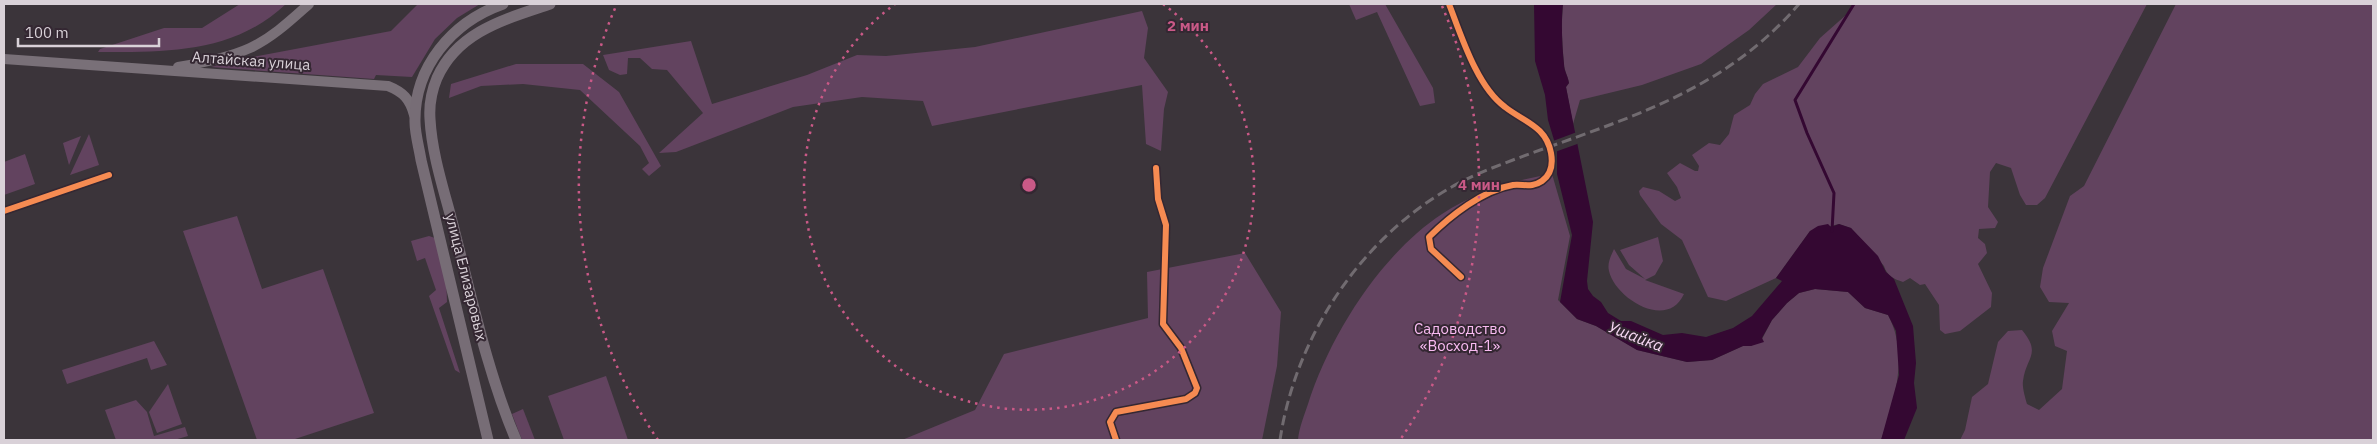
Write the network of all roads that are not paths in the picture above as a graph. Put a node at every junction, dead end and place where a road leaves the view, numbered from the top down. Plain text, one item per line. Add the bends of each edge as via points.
1 (308, 4) edge
2 (503, 4) edge
3 (550, 4) edge
4 (1449, 4) edge
5 (4, 59) edge
6 (160, 69) junction
7 (415, 122) junction
8 (1156, 168) dead end
9 (109, 175) dead end
10 (4, 211) edge
11 (1461, 277) dead end
12 (488, 440) edge
13 (516, 440) edge
14 (1116, 440) edge

1 - 6 main road via 286,24 250,48 209,61
2 - 7 main road, улица Елизаровых via 478,15 442,44 419,88
3 - 13 main road, улица Елизаровых via 486,27 468,38 437,78 430,116 436,155 494,381
4 - 11 street via 1490,92 1504,107 1542,130 1550,146 1552,161 1543,180 1529,187 1514,185 1489,193 1448,218 1429,237 1432,249
5 - 6 main road, Алтайская улица
6 - 7 main road, Алтайская улица via 388,86 407,98
7 - 12 main road, улица Елизаровых
8 - 14 street via 1158,199 1166,225 1163,324 1181,348 1196,388 1195,393 1186,399 1116,412 1110,422
9 - 10 street

